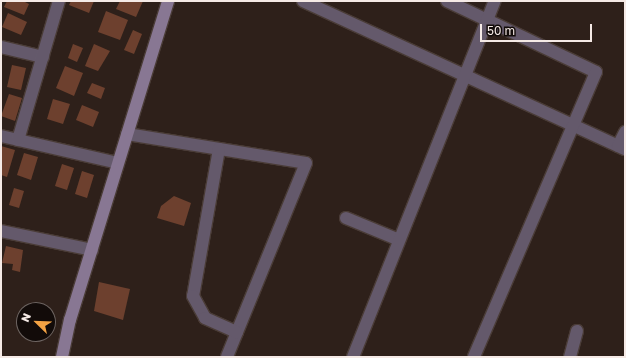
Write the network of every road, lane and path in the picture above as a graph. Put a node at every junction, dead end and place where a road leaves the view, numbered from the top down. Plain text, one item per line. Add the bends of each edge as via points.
1 (59, 1) edge
2 (168, 1) edge
3 (303, 1) edge
4 (448, 1) edge
5 (495, 1) edge
6 (488, 20) junction
7 (1, 47) edge
8 (43, 57) junction
9 (464, 75) junction
10 (571, 125) junction
11 (625, 132) edge
12 (127, 134) junction
13 (1, 136) edge
14 (18, 140) junction
15 (622, 148) edge
16 (219, 149) junction
17 (118, 163) junction
18 (346, 218) dead end
19 (1, 231) edge
20 (399, 240) junction
21 (92, 250) junction
22 (578, 331) dead end
23 (237, 332) junction
24 (63, 356) edge
25 (227, 357) edge
26 (352, 357) edge
27 (474, 357) edge
28 (570, 357) edge

1 - 8 street
2 - 12 street
3 - 9 street
4 - 6 street
5 - 6 street
6 - 9 street
6 - 10 street via 596,72
7 - 8 street
8 - 14 street
9 - 10 street
9 - 20 street
10 - 15 street
10 - 27 street
11 - 15 street
12 - 16 street
12 - 17 street
13 - 14 street
14 - 17 street
16 - 23 street via 193,296 205,318
16 - 23 street via 306,163
17 - 21 street
18 - 20 street
19 - 21 street
20 - 26 street
21 - 24 street via 70,320
22 - 28 street
23 - 25 street

